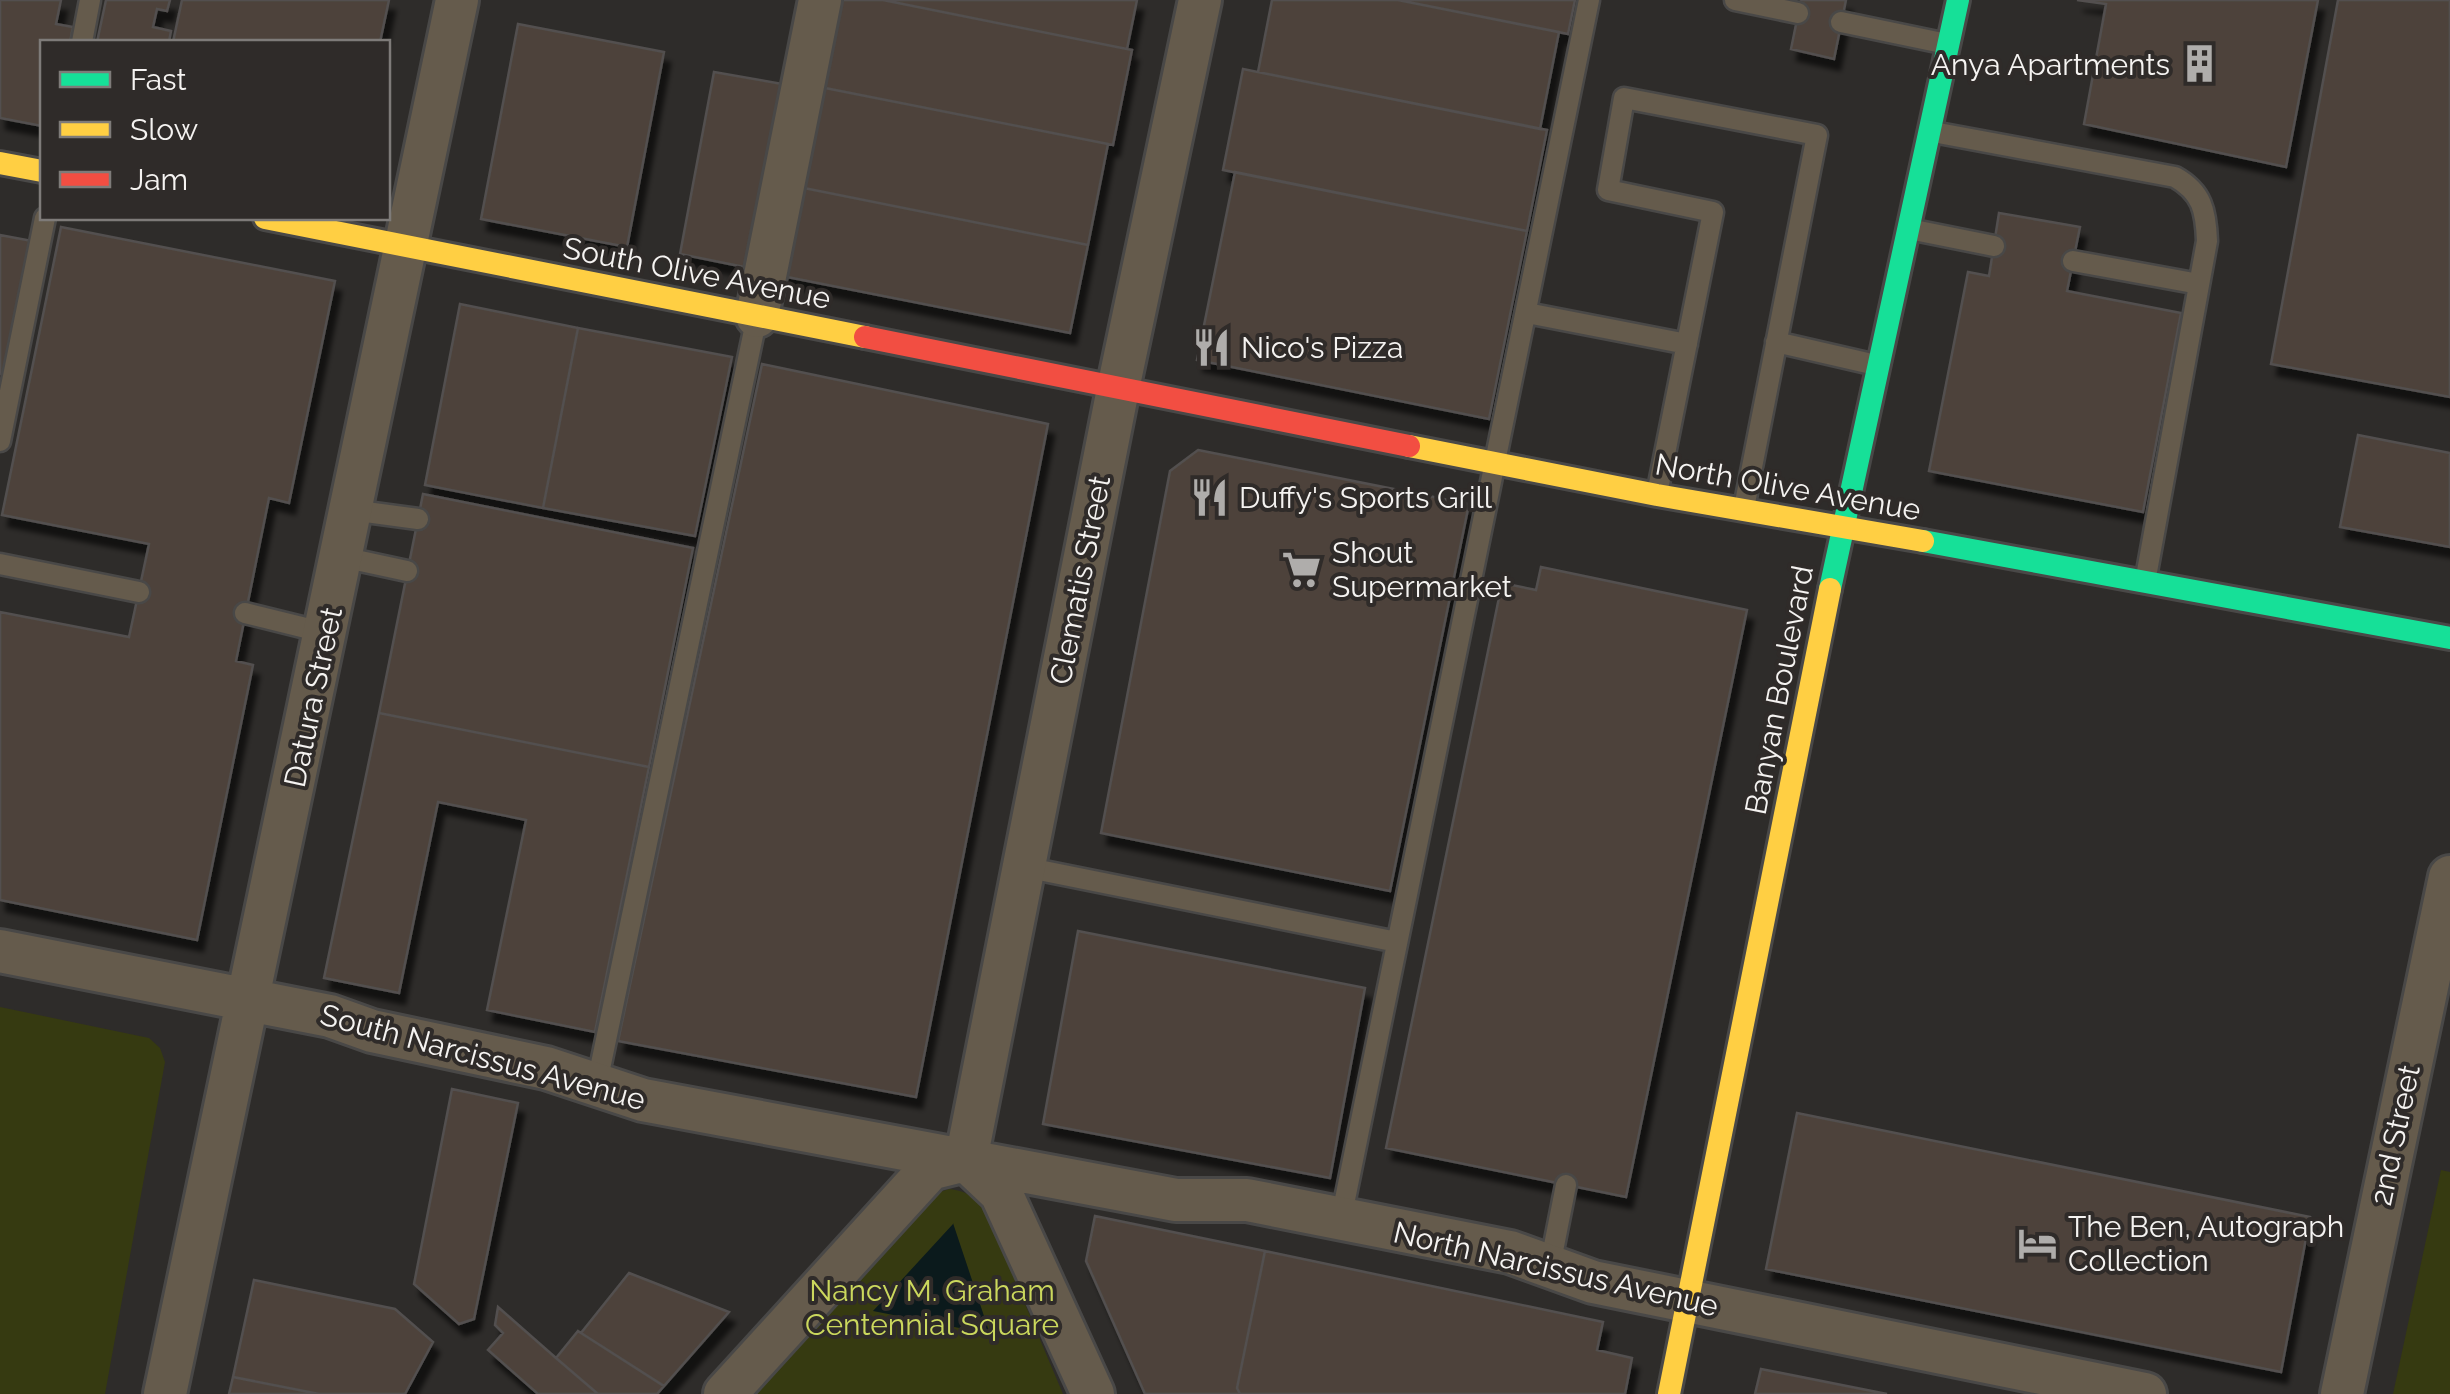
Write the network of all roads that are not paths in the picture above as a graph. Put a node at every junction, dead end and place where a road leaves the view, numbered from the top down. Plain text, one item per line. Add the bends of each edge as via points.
1 (90, 0) edge
2 (457, 0) edge
3 (820, 0) edge
4 (1200, 0) edge
5 (1589, 0) edge
6 (1735, 0) edge
7 (1958, 0) edge
8 (1798, 13) dead end
9 (1842, 22) dead end
10 (82, 40) edge
11 (1949, 44) junction
12 (1930, 132) junction
13 (0, 163) edge
14 (40, 171) edge
15 (45, 220) edge
16 (274, 220) edge
17 (1909, 229) junction
18 (1994, 246) dead end
19 (406, 247) junction
20 (2073, 261) dead end
21 (2199, 284) junction
22 (1527, 313) junction
23 (756, 316) junction
24 (1776, 342) junction
25 (1686, 344) junction
26 (1878, 366) junction
27 (1118, 388) junction
28 (0, 442) edge
29 (1496, 464) junction
30 (1657, 496) junction
31 (352, 510) junction
32 (1744, 510) junction
33 (418, 520) dead end
34 (1842, 527) junction
35 (342, 556) junction
36 (0, 564) edge
37 (407, 571) dead end
38 (2146, 579) junction
39 (139, 592) dead end
40 (246, 613) dead end
41 (326, 633) junction
42 (2450, 638) edge
43 (1024, 867) junction
44 (2450, 876) edge
45 (1398, 942) junction
46 (0, 951) edge
47 (250, 998) junction
48 (597, 1082) junction
49 (966, 1160) junction
50 (1566, 1185) dead end
51 (1341, 1219) junction
52 (1550, 1266) junction
53 (1688, 1302) junction
54 (165, 1394) edge
55 (724, 1394) edge
56 (1093, 1394) edge
57 (1670, 1394) edge
58 (2145, 1394) edge
59 (2342, 1394) edge

1 - 10 lane
2 - 19 street, Datura Street
3 - 23 street
4 - 27 street, Clematis Street
5 - 22 lane
6 - 8 lane
7 - 11 street, Banyan Boulevard
9 - 11 lane
11 - 12 street, Banyan Boulevard
12 - 17 street, Banyan Boulevard
12 - 21 lane via 2175,177 2193,186 2207,220
13 - 14 street
15 - 28 lane
16 - 19 street, South Olive Avenue
17 - 18 lane
17 - 26 street, Banyan Boulevard
19 - 23 street, South Olive Avenue
19 - 31 street, Datura Street
20 - 21 lane
21 - 38 lane
22 - 25 lane
22 - 29 lane
23 - 27 street, South Olive Avenue
23 - 48 lane
24 - 25 lane via 1817,135 1624,98 1608,190 1713,212
24 - 26 lane
24 - 32 lane
25 - 30 lane
26 - 34 street, Banyan Boulevard
27 - 29 street, North Olive Avenue
27 - 43 street, Clematis Street
29 - 30 street, North Olive Avenue
29 - 45 lane
30 - 32 street, North Olive Avenue
31 - 33 lane
31 - 35 street, Datura Street
32 - 34 street, North Olive Avenue
34 - 38 street, North Olive Avenue
34 - 53 street, Banyan Boulevard
35 - 37 lane
35 - 41 street, Datura Street
36 - 39 lane
38 - 42 street, North Olive Avenue
40 - 41 lane
41 - 47 street, Datura Street
43 - 45 lane
43 - 49 street, Clematis Street
44 - 59 street, 2nd Street
45 - 51 lane
46 - 47 street, South Narcissus Avenue
47 - 48 street, South Narcissus Avenue
47 - 54 street, Datura Street
48 - 49 street, South Narcissus Avenue via 642,1100
49 - 51 street, North Narcissus Avenue via 1176,1200 1247,1200
49 - 55 street via 930,1169
49 - 56 street via 1001,1193
50 - 52 lane
51 - 52 street, North Narcissus Avenue
52 - 53 street, North Narcissus Avenue
53 - 57 street, Banyan Boulevard
53 - 58 street, North Narcissus Avenue

